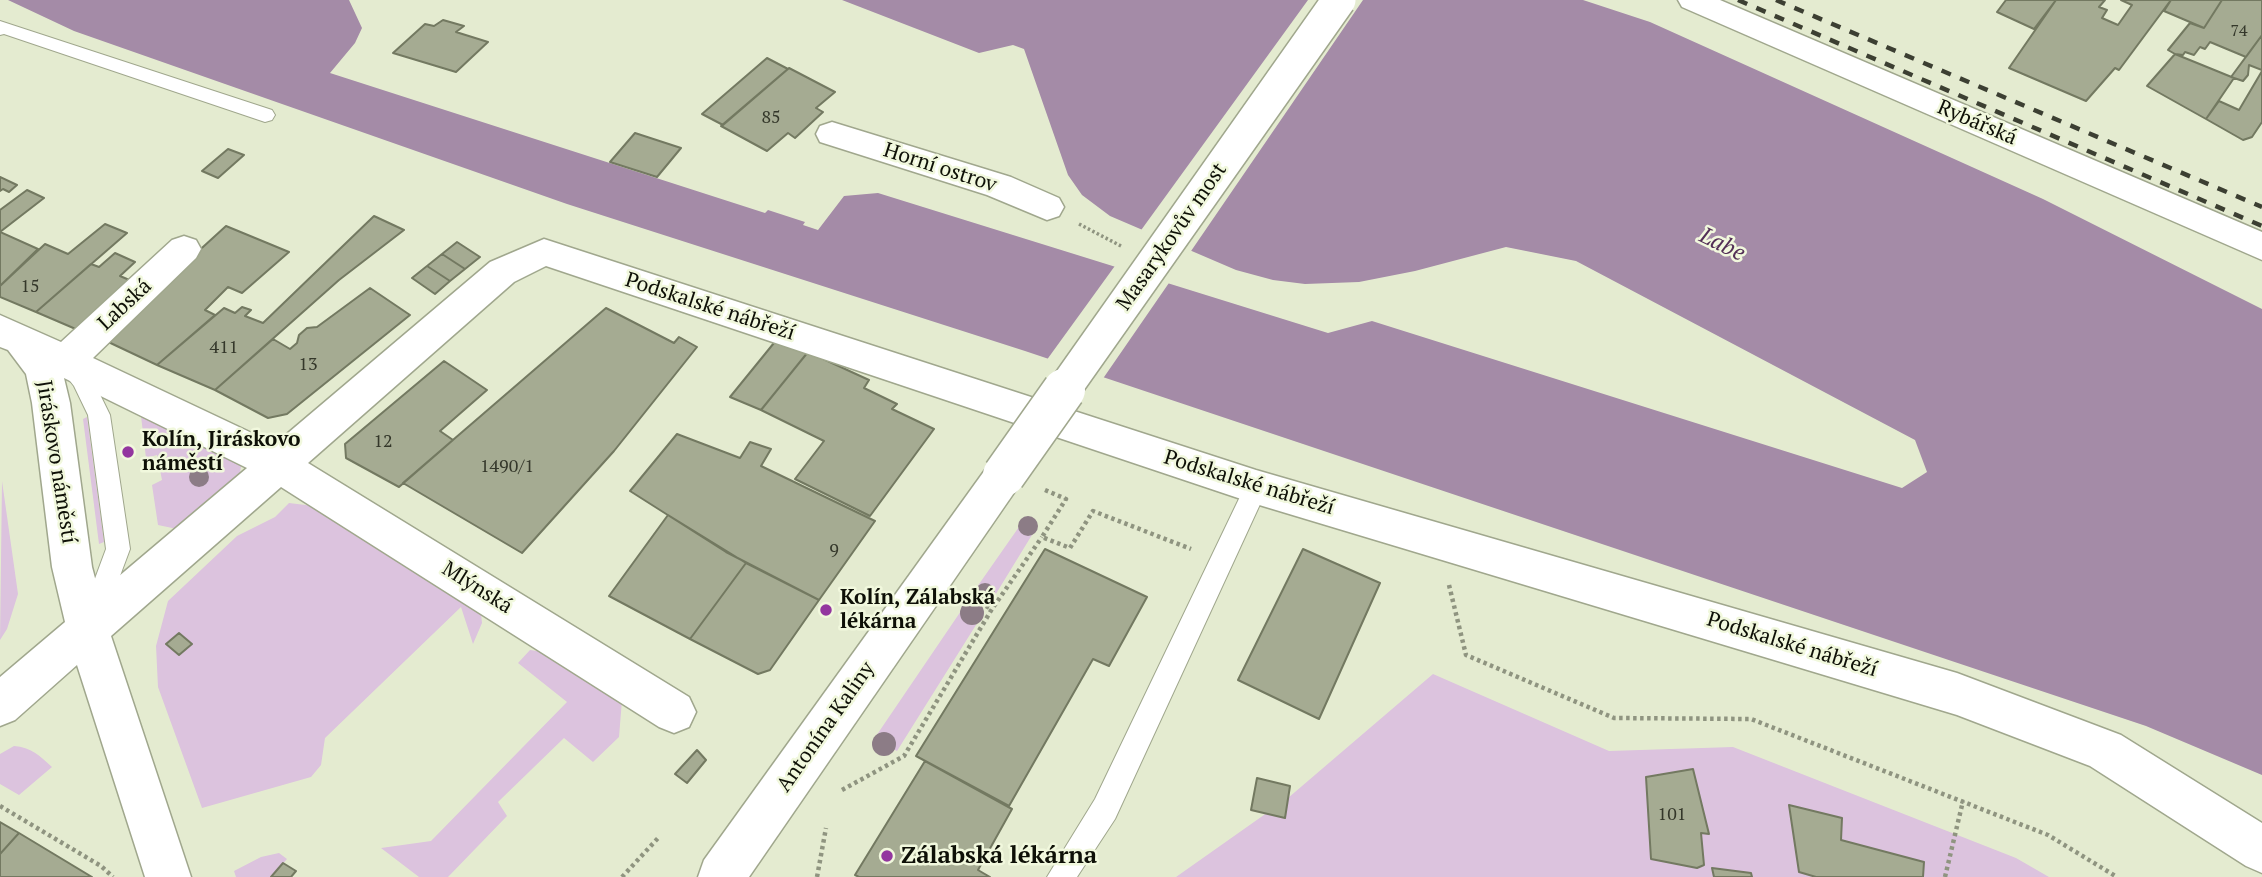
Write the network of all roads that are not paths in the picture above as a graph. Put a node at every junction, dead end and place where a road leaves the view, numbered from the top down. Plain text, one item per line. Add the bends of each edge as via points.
1 (1339, 0) edge
2 (1693, 0) edge
3 (0, 29) edge
4 (265, 115) dead end
5 (832, 134) dead end
6 (1047, 207) dead end
7 (2262, 247) edge
8 (184, 249) dead end
9 (9, 334) edge
10 (65, 361) junction
11 (279, 465) junction
12 (1004, 475) joint
13 (1256, 487) junction
14 (88, 632) junction
15 (0, 705) edge
16 (674, 712) dead end
17 (2262, 850) edge
18 (168, 877) edge
19 (721, 877) edge
20 (1061, 877) edge

1 - 12 street, Masarykovův most, bridge
2 - 7 street, Rybářská
3 - 4 lane
5 - 6 street, Horní ostrov via 999,186
8 - 10 street, Labská
9 - 10 street, Jiráskovo náměstí
9 - 14 street, Jiráskovo náměstí via 35,356 44,373 72,567
10 - 11 street, Jiráskovo náměstí
10 - 14 lane via 82,380 99,415 118,549
11 - 13 street, Podskalské nábřeží via 502,272 544,252
11 - 14 street
11 - 16 street, Mlýnská
12 - 19 street, Antonína Kaliny
13 - 17 street, Podskalské nábřeží via 1957,694 2105,750
13 - 20 lane via 1105,809
14 - 15 street
14 - 18 street, Jiráskovo náměstí

